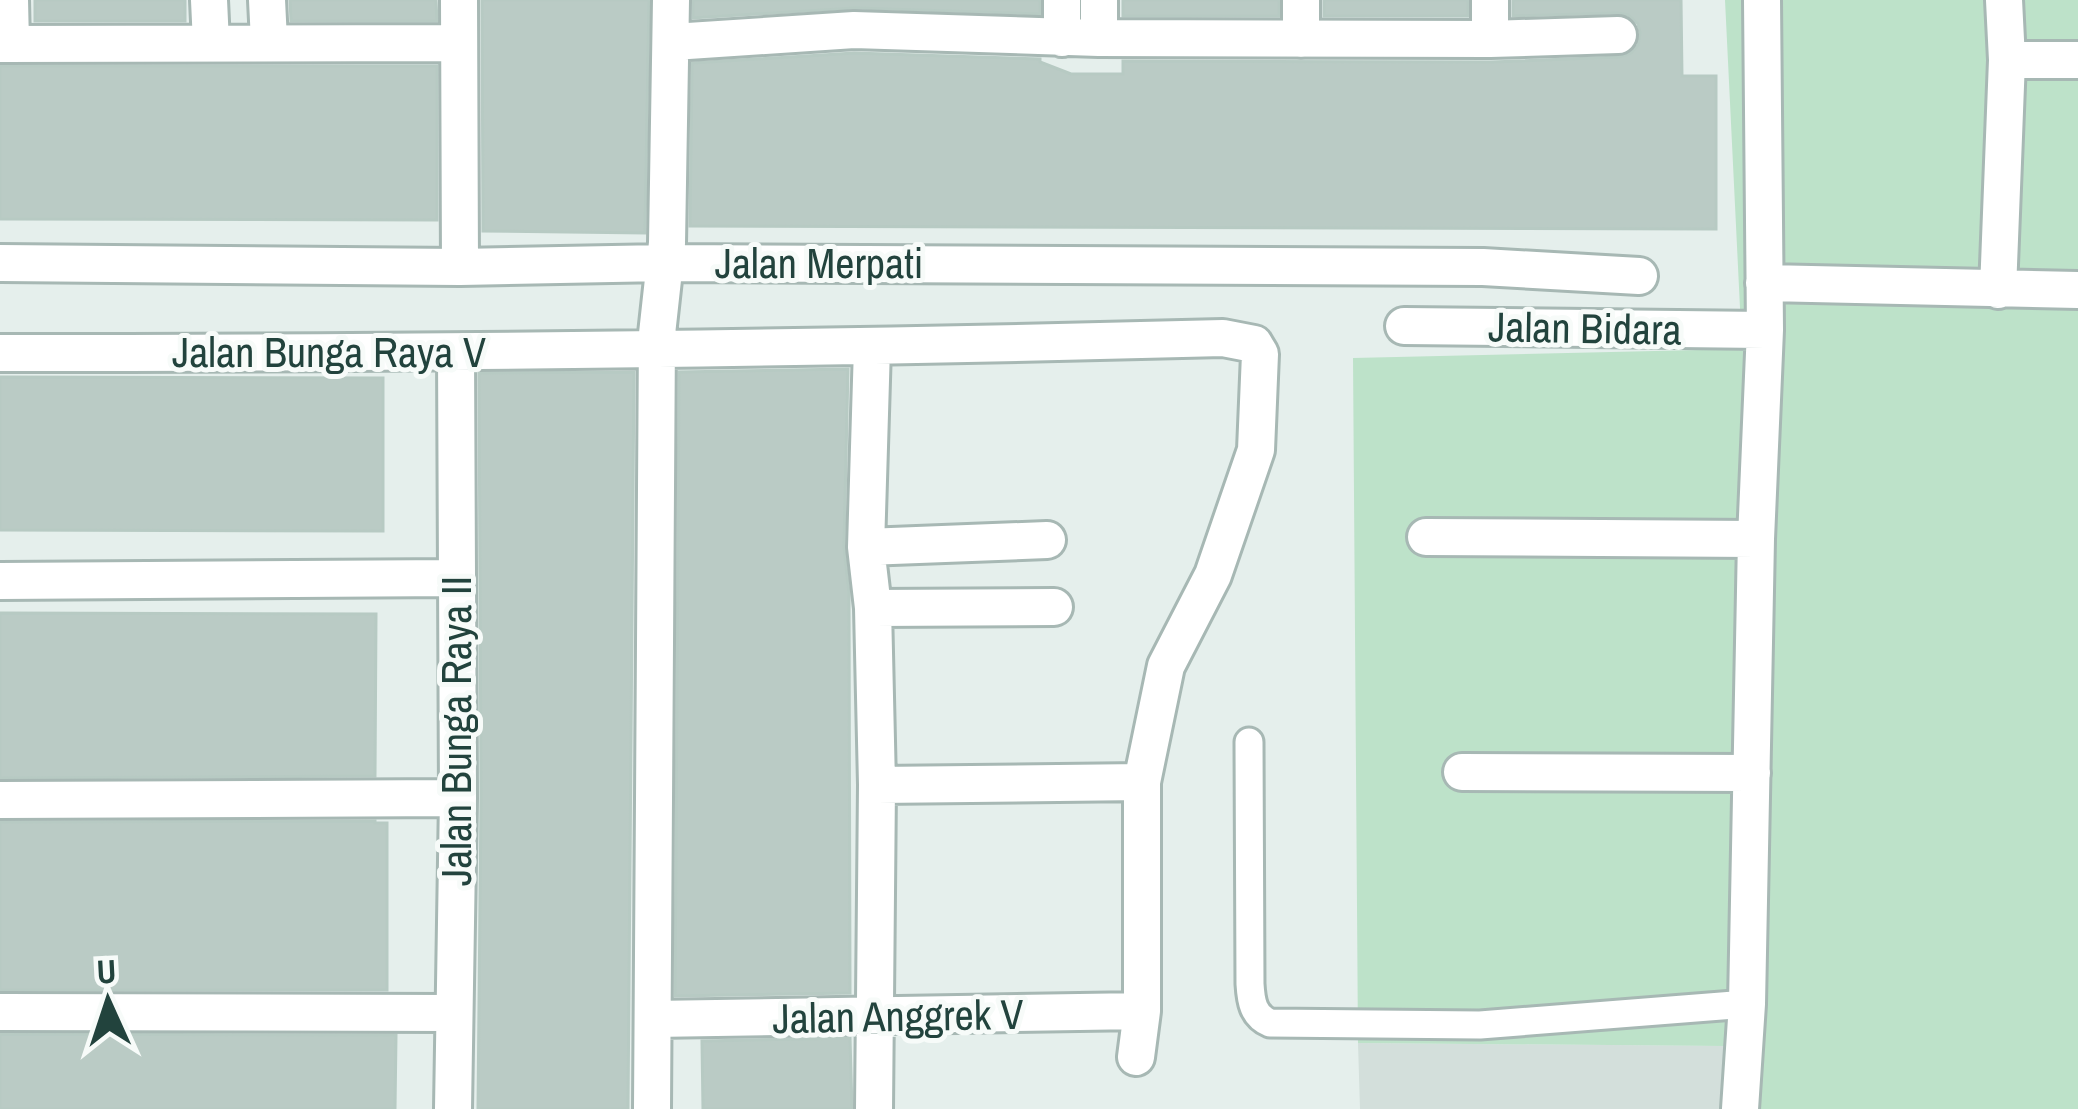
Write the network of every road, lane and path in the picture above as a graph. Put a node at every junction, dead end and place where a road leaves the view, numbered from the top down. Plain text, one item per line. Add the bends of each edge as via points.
1 (10, 0) edge
2 (209, 0) edge
3 (267, 0) edge
4 (459, 0) edge
5 (671, 0) edge
6 (1062, 0) edge
7 (1099, 0) edge
8 (1301, 0) edge
9 (1490, 0) edge
10 (1762, 0) edge
11 (2004, 0) edge
12 (854, 15) edge
13 (1618, 35) dead end
14 (1062, 38) junction
15 (1099, 38) junction
16 (1301, 39) junction
17 (1490, 39) junction
18 (269, 41) junction
19 (673, 41) junction
20 (211, 43) junction
21 (459, 43) junction
22 (5, 44) edge
23 (2078, 60) edge
24 (2007, 61) junction
25 (664, 262) junction
26 (0, 263) edge
27 (460, 267) junction
28 (1639, 277) dead end
29 (1764, 283) junction
30 (1998, 290) junction
31 (2078, 290) edge
32 (1404, 326) dead end
33 (1765, 330) junction
34 (872, 347) junction
35 (657, 348) junction
36 (456, 352) junction
37 (0, 353) edge
38 (1426, 537) dead end
39 (1756, 539) junction
40 (1047, 540) dead end
41 (866, 548) junction
42 (456, 578) junction
43 (0, 581) edge
44 (873, 608) junction
45 (1054, 608) dead end
46 (1249, 742) dead end
47 (1462, 772) dead end
48 (1752, 772) junction
49 (1142, 782) junction
50 (877, 785) junction
51 (458, 798) junction
52 (0, 800) edge
53 (1747, 1004) junction
54 (1142, 1011) junction
55 (0, 1012) edge
56 (454, 1012) junction
57 (874, 1018) junction
58 (653, 1019) junction
59 (1136, 1057) dead end
60 (453, 1109) edge
61 (652, 1109) edge
62 (874, 1109) edge
63 (1740, 1109) edge

1 - 22 street
2 - 20 street
3 - 18 street
4 - 21 street
5 - 19 street
6 - 14 street
7 - 15 street
8 - 16 street
9 - 17 street
10 - 29 street
11 - 24 street
12 - 14 street
12 - 19 street
13 - 17 street
14 - 15 street
15 - 16 street
16 - 17 street
18 - 20 street
18 - 21 street
19 - 25 street
20 - 22 street
21 - 27 street
23 - 24 street
24 - 30 street
25 - 27 street, Jalan Merpati
25 - 28 street, Jalan Merpati via 1484,267
25 - 35 street
26 - 27 street, Jalan Merpati
29 - 30 street
29 - 33 street
30 - 31 street
32 - 33 street, Jalan Bidara
33 - 39 street
34 - 35 street, Jalan Bunga Raya V
34 - 41 street
34 - 49 street, Jalan Bunga Raya V via 1223,338 1254,344 1256,450 1213,575 1166,666
35 - 36 street, Jalan Bunga Raya V
35 - 58 street
36 - 37 street, Jalan Bunga Raya V
36 - 42 street, Jalan Bunga Raya II
38 - 39 street
39 - 48 street
40 - 41 street
41 - 44 street
42 - 43 street
42 - 51 street, Jalan Bunga Raya II
44 - 45 street
44 - 50 street
46 - 53 lane via 1251,998 1261,1020 1480,1025
47 - 48 street
48 - 53 street
49 - 50 street
49 - 54 street
50 - 57 street
51 - 52 street
51 - 56 street, Jalan Bunga Raya II
53 - 63 street
54 - 57 street, Jalan Anggrek V
54 - 59 street
55 - 56 street
56 - 60 street, Jalan Bunga Raya II
57 - 58 street, Jalan Anggrek V
57 - 62 street
58 - 61 street

